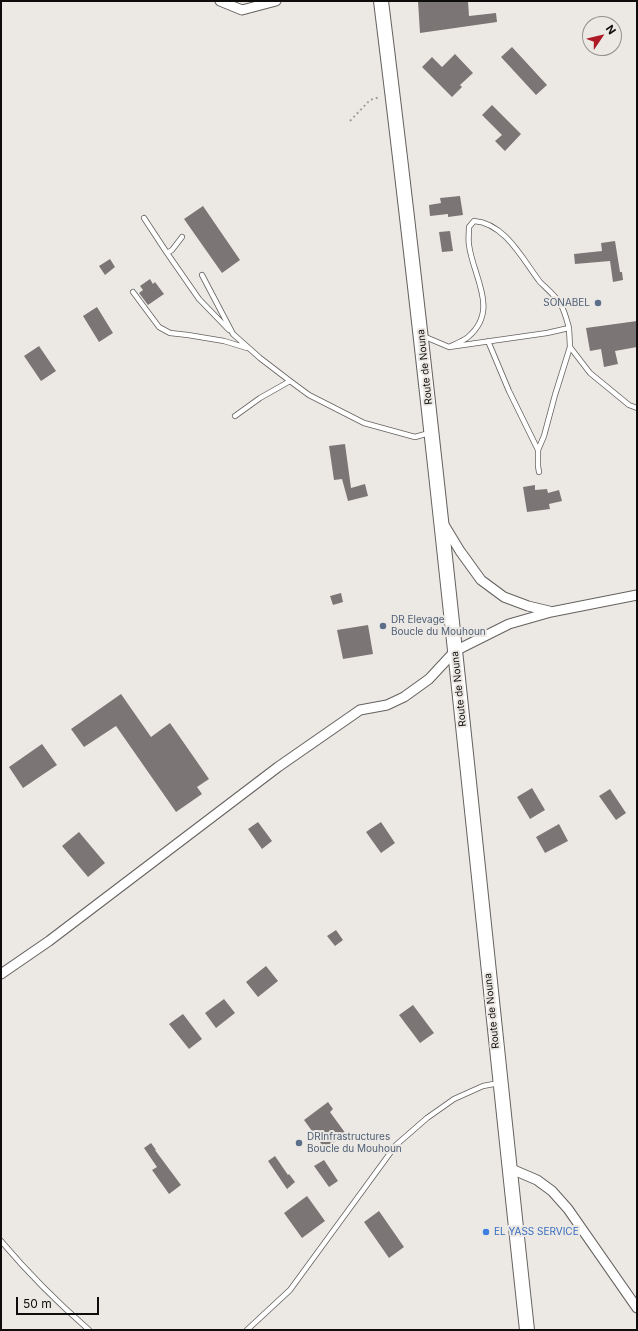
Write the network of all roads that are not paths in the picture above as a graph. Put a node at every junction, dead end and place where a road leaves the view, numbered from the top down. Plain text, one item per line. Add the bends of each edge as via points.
1 (220, 1) edge
2 (276, 1) edge
3 (381, 1) edge
4 (144, 218) dead end
5 (182, 237) dead end
6 (167, 253) junction
7 (202, 275) dead end
8 (133, 292) dead end
9 (569, 328) junction
10 (233, 334) junction
11 (421, 335) junction
12 (488, 341) junction
13 (449, 346) junction
14 (570, 347) junction
15 (249, 349) junction
16 (290, 380) junction
17 (637, 408) edge
18 (235, 416) dead end
19 (432, 432) junction
20 (538, 450) junction
21 (539, 472) dead end
22 (441, 519) junction
23 (637, 595) edge
24 (551, 612) junction
25 (455, 651) junction
26 (1, 974) edge
27 (500, 1082) junction
28 (509, 1168) junction
29 (1, 1241) edge
30 (637, 1308) edge
31 (89, 1330) edge
32 (247, 1330) edge
33 (527, 1330) edge

1 - 2 street via 242,10
3 - 11 main road, Route de Nouna
4 - 6 lane
5 - 6 lane
6 - 10 lane via 199,299
7 - 10 lane
8 - 15 lane via 159,327 170,333 224,341
9 - 12 lane via 547,334
9 - 13 lane via 561,304 519,252 496,228 474,221 469,227 469,246 483,299 483,315 478,327 467,338
9 - 14 lane
10 - 15 lane
11 - 13 lane
11 - 19 main road, Route de Nouna
12 - 13 lane
12 - 20 lane
14 - 17 lane via 590,373 629,405
14 - 20 lane
15 - 16 lane
16 - 18 lane
16 - 19 lane via 309,395 364,423 415,437
19 - 22 main road, Route de Nouna
20 - 21 lane
22 - 24 street via 481,580 504,597
22 - 25 main road, Route de Nouna
23 - 24 street
24 - 25 street via 509,624
25 - 26 street via 429,679 404,697 386,705 360,710 278,767 49,941
25 - 27 main road, Route de Nouna
27 - 28 main road, Route de Nouna
27 - 32 lane via 483,1086 454,1099 426,1118 396,1145 290,1290
28 - 30 street via 537,1180 552,1191 568,1209
28 - 33 main road, Route de Nouna
29 - 31 lane

